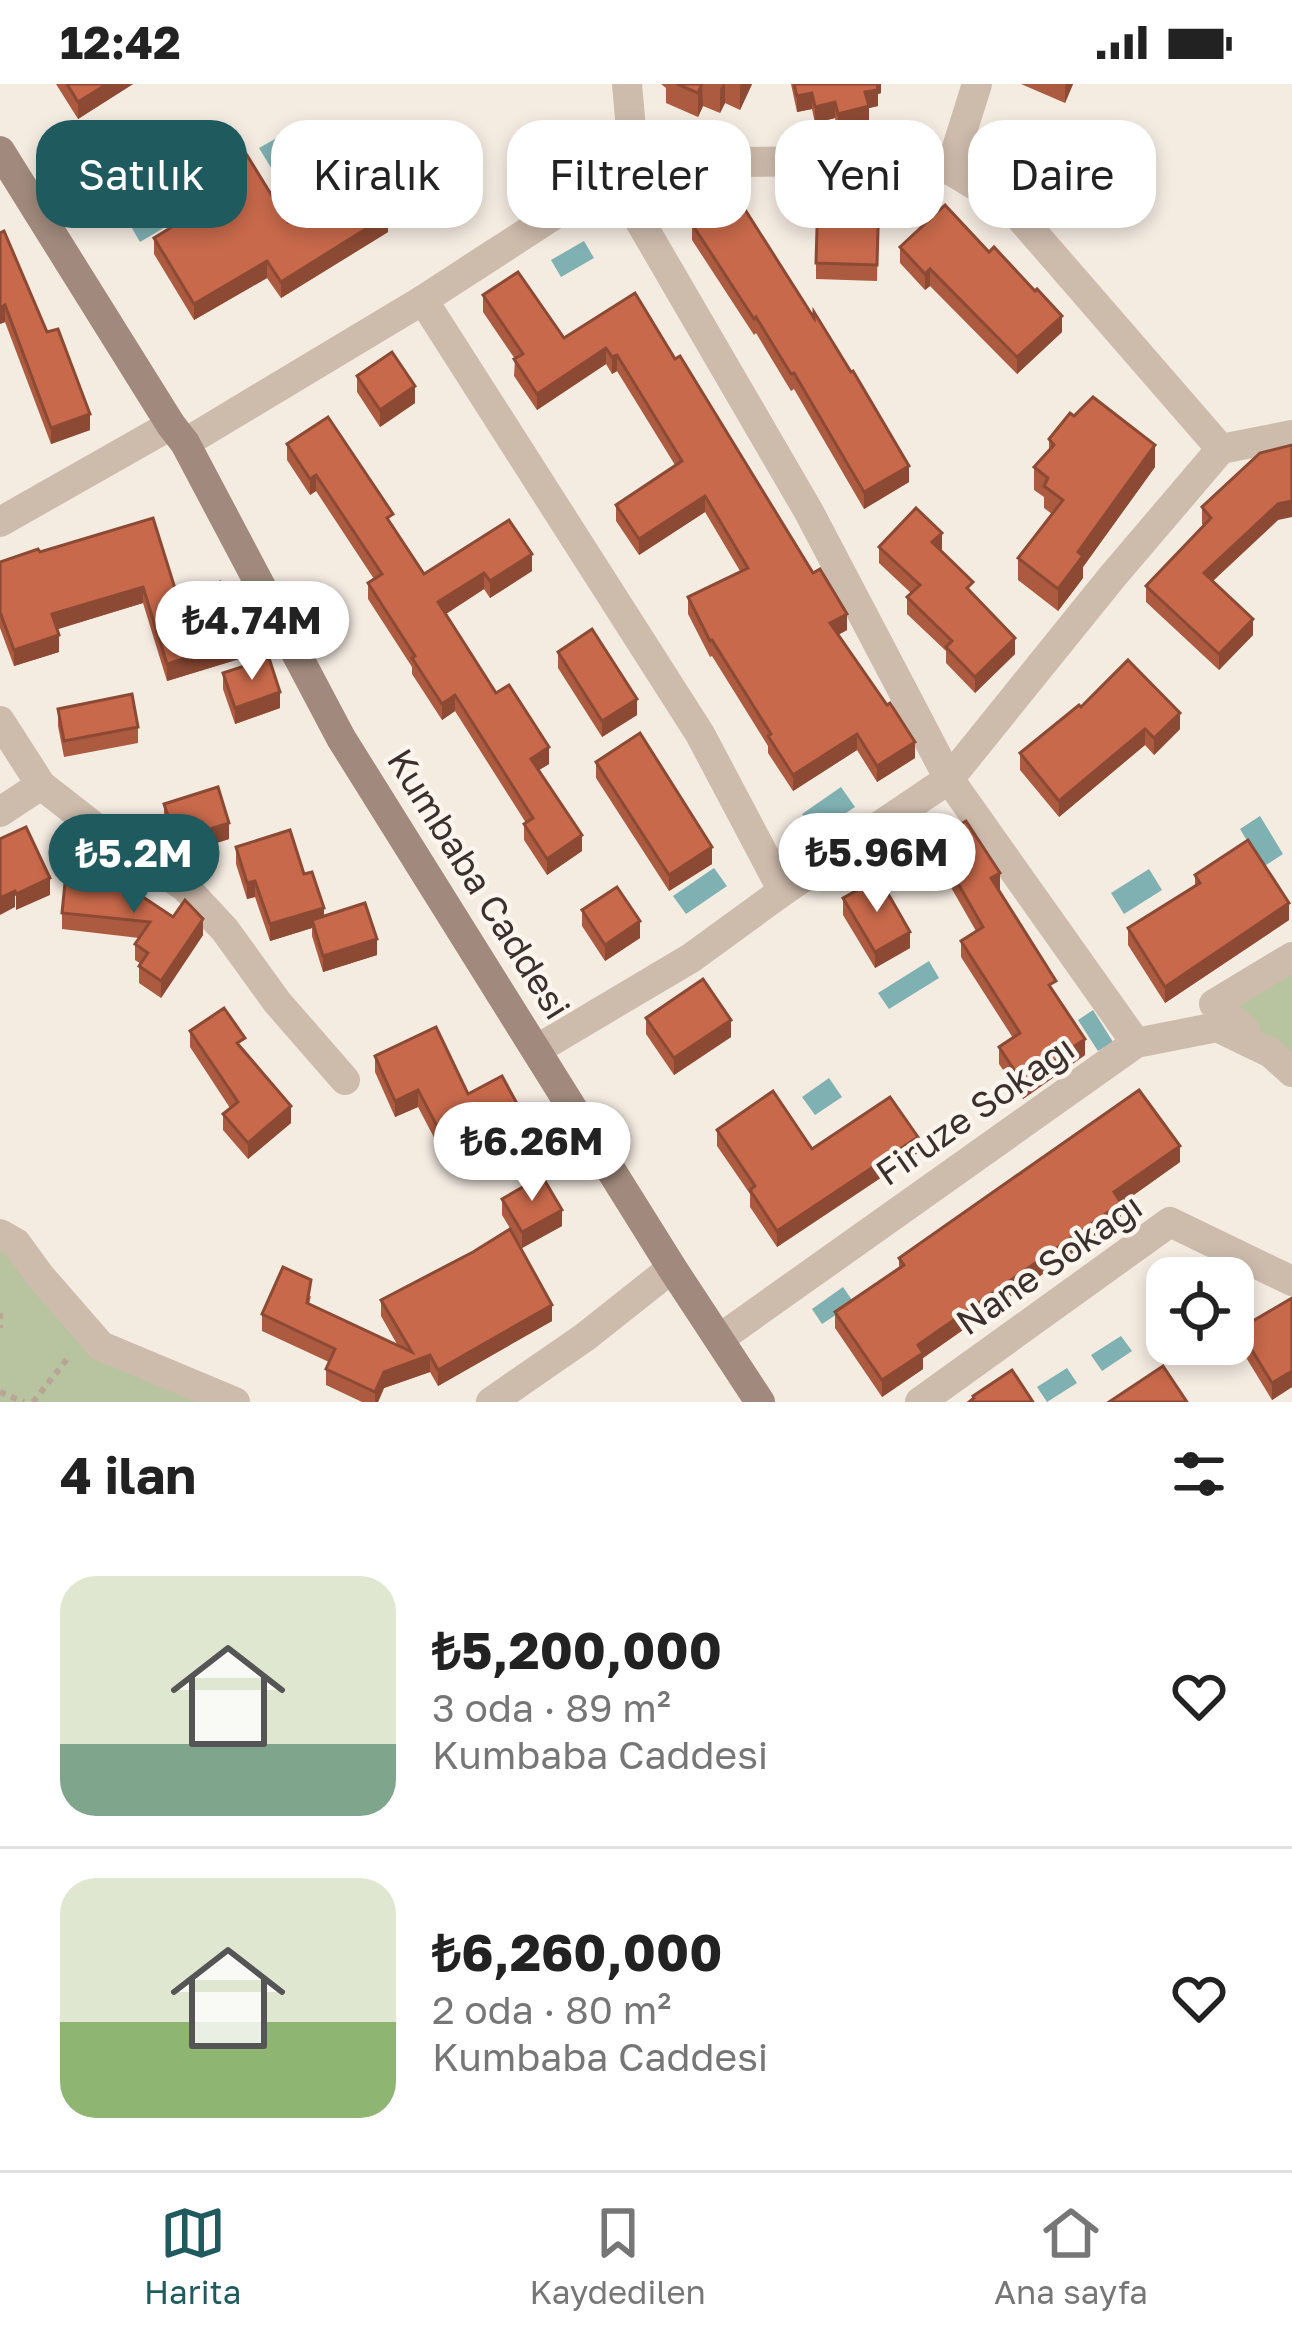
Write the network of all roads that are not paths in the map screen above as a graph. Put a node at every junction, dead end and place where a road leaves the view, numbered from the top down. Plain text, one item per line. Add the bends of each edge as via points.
1 (627, 84) edge
2 (977, 84) edge
3 (626, 120) edge
4 (0, 151) edge
5 (751, 164) edge
6 (950, 170) junction
7 (533, 228) edge
8 (656, 228) edge
9 (423, 300) junction
10 (178, 434) junction
11 (1292, 435) edge
12 (1221, 449) junction
13 (0, 522) edge
14 (0, 721) edge
15 (949, 779) junction
16 (41, 784) junction
17 (0, 812) edge
18 (783, 891) junction
19 (1292, 957) edge
20 (1136, 1043) junction
21 (536, 1050) junction
22 (1282, 1062) edge
23 (345, 1080) dead end
24 (0, 1234) edge
25 (672, 1268) junction
26 (1292, 1282) edge
27 (719, 1339) junction
28 (235, 1402) edge
29 (491, 1402) edge
30 (760, 1402) edge
31 (920, 1402) edge

1 - 3 street
2 - 6 street
4 - 10 street, Kumbaba Caddesi
5 - 6 street via 849,161
6 - 12 street via 1011,207
7 - 9 street
8 - 15 street
9 - 10 street
9 - 18 street via 700,734
10 - 13 street
10 - 21 street, Kumbaba Caddesi via 341,737
11 - 12 street
12 - 15 street
14 - 16 street
15 - 18 street
15 - 20 street
16 - 17 street
16 - 23 street via 185,887
18 - 21 street via 691,958
19 - 22 street via 1214,1004
20 - 22 street, Firuze Sokağı via 1217,1027
20 - 27 street, Firuze Sokağı
21 - 25 street, Kumbaba Caddesi
24 - 28 street via 101,1346
25 - 27 street, Kumbaba Caddesi
25 - 29 street
26 - 31 street, Nane Sokağı via 1170,1222
27 - 30 street, Kumbaba Caddesi

